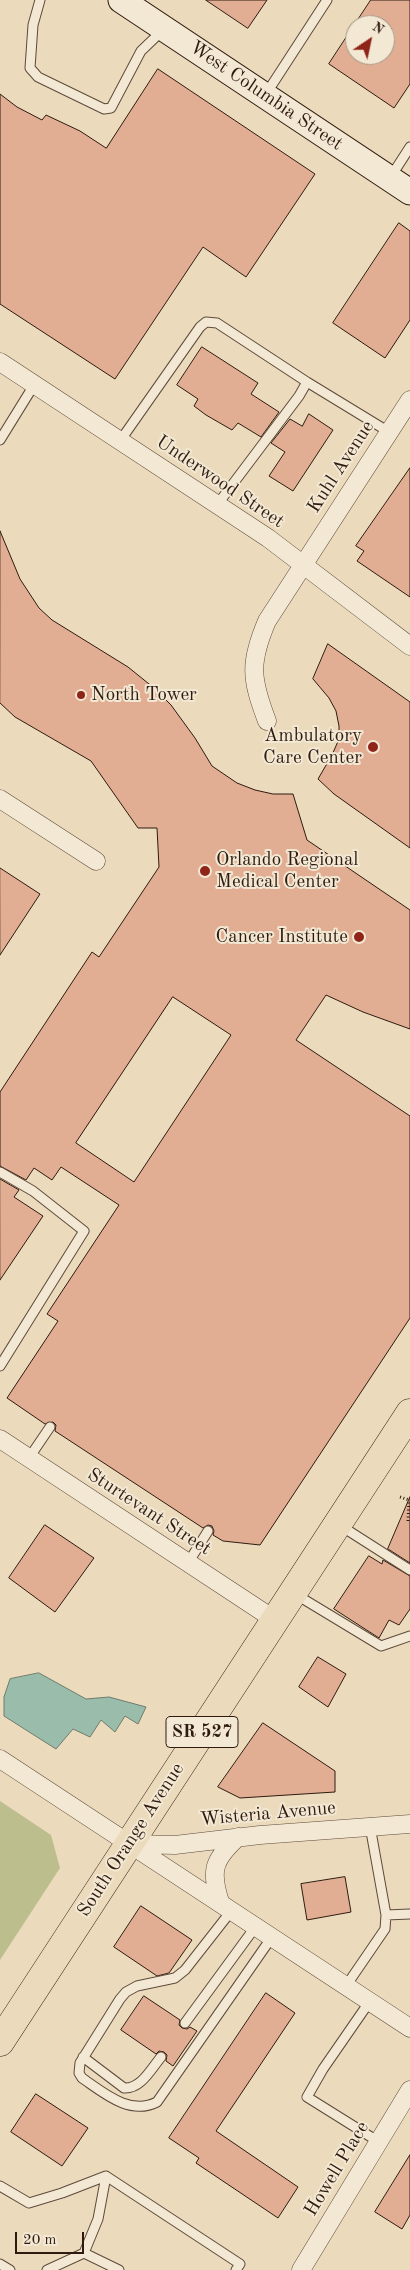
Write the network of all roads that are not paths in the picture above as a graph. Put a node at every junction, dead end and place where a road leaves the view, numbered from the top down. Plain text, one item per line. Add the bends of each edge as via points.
1 (40, 0) edge
2 (121, 0) edge
3 (327, 0) edge
4 (164, 28) junction
5 (265, 96) junction
6 (410, 147) edge
7 (403, 184) edge
8 (0, 362) edge
9 (307, 382) junction
10 (34, 385) junction
11 (410, 400) edge
12 (389, 432) junction
13 (0, 440) edge
14 (120, 441) junction
15 (217, 504) junction
16 (302, 565) junction
17 (410, 646) edge
18 (267, 721) dead end
19 (0, 799) edge
20 (96, 862) dead end
21 (0, 1172) edge
22 (0, 1366) edge
23 (50, 1427) dead end
24 (405, 1431) edge
25 (0, 1439) edge
26 (29, 1458) junction
27 (338, 1524) junction
28 (208, 1531) dead end
29 (188, 1563) junction
30 (410, 1570) edge
31 (293, 1592) junction
32 (275, 1620) junction
33 (410, 1636) edge
34 (0, 1759) edge
35 (410, 1824) edge
36 (370, 1826) junction
37 (238, 1837) junction
38 (129, 1844) junction
39 (226, 1906) junction
40 (386, 1914) junction
41 (410, 1914) edge
42 (256, 1926) junction
43 (272, 1937) junction
44 (346, 1986) junction
45 (370, 2001) junction
46 (185, 2023) dead end
47 (410, 2028) edge
48 (0, 2042) edge
49 (83, 2057) junction
50 (161, 2057) dead end
51 (410, 2090) edge
52 (379, 2142) junction
53 (106, 2176) junction
54 (0, 2186) edge
55 (84, 2253) junction
56 (0, 2264) edge
57 (10, 2270) edge
58 (47, 2270) edge
59 (119, 2270) edge
60 (236, 2270) edge
61 (301, 2270) edge

1 - 4 lane via 33,25 30,68 38,76 104,109 111,108 141,50
2 - 4 street, West Columbia Street
3 - 5 lane
4 - 5 street, West Columbia Street
5 - 7 street, West Columbia Street
6 - 7 lane
8 - 10 street, Underwood Street
9 - 12 lane
9 - 14 lane via 218,323 206,322
9 - 15 lane
10 - 13 lane
10 - 14 street, Underwood Street
11 - 12 street, Kuhl Avenue
12 - 16 street, Kuhl Avenue
14 - 15 street, Underwood Street
15 - 16 street, Underwood Street
16 - 17 street, Underwood Street
16 - 18 street, Kuhl Avenue via 267,622 253,662 258,696
19 - 20 street
21 - 22 lane via 33,1191 84,1231
23 - 26 lane
24 - 27 main road, South Orange Avenue / SR 527
25 - 26 street, Sturtevant Street
26 - 29 street, Sturtevant Street
27 - 30 lane
27 - 31 main road, South Orange Avenue / SR 527
28 - 29 lane
29 - 32 street, Sturtevant Street
31 - 32 main road, South Orange Avenue / SR 527
31 - 33 lane via 380,1646
32 - 38 main road, South Orange Avenue / SR 527
34 - 38 street
35 - 36 street, Wisteria Avenue
36 - 37 street, Wisteria Avenue
36 - 40 lane
37 - 38 street, Wisteria Avenue via 175,1845
37 - 39 street via 224,1849 214,1871 214,1884
38 - 39 street
38 - 48 main road, South Orange Avenue / SR 527
39 - 42 street
39 - 49 lane via 185,1970 175,1978 137,1986 126,1992
40 - 41 lane
40 - 44 lane via 385,1929
42 - 43 street
42 - 46 lane
43 - 44 street
43 - 49 lane via 157,2102 147,2107 131,2106 104,2092 82,2078 79,2073
44 - 45 street
45 - 47 street
45 - 52 lane via 323,2069 308,2097
49 - 50 lane via 124,2088 132,2088
51 - 52 street, Howell Place
52 - 61 street, Howell Place
53 - 54 lane via 28,2203
53 - 55 lane via 98,2219
53 - 60 lane via 240,2264
55 - 58 lane
55 - 59 lane
56 - 57 lane

